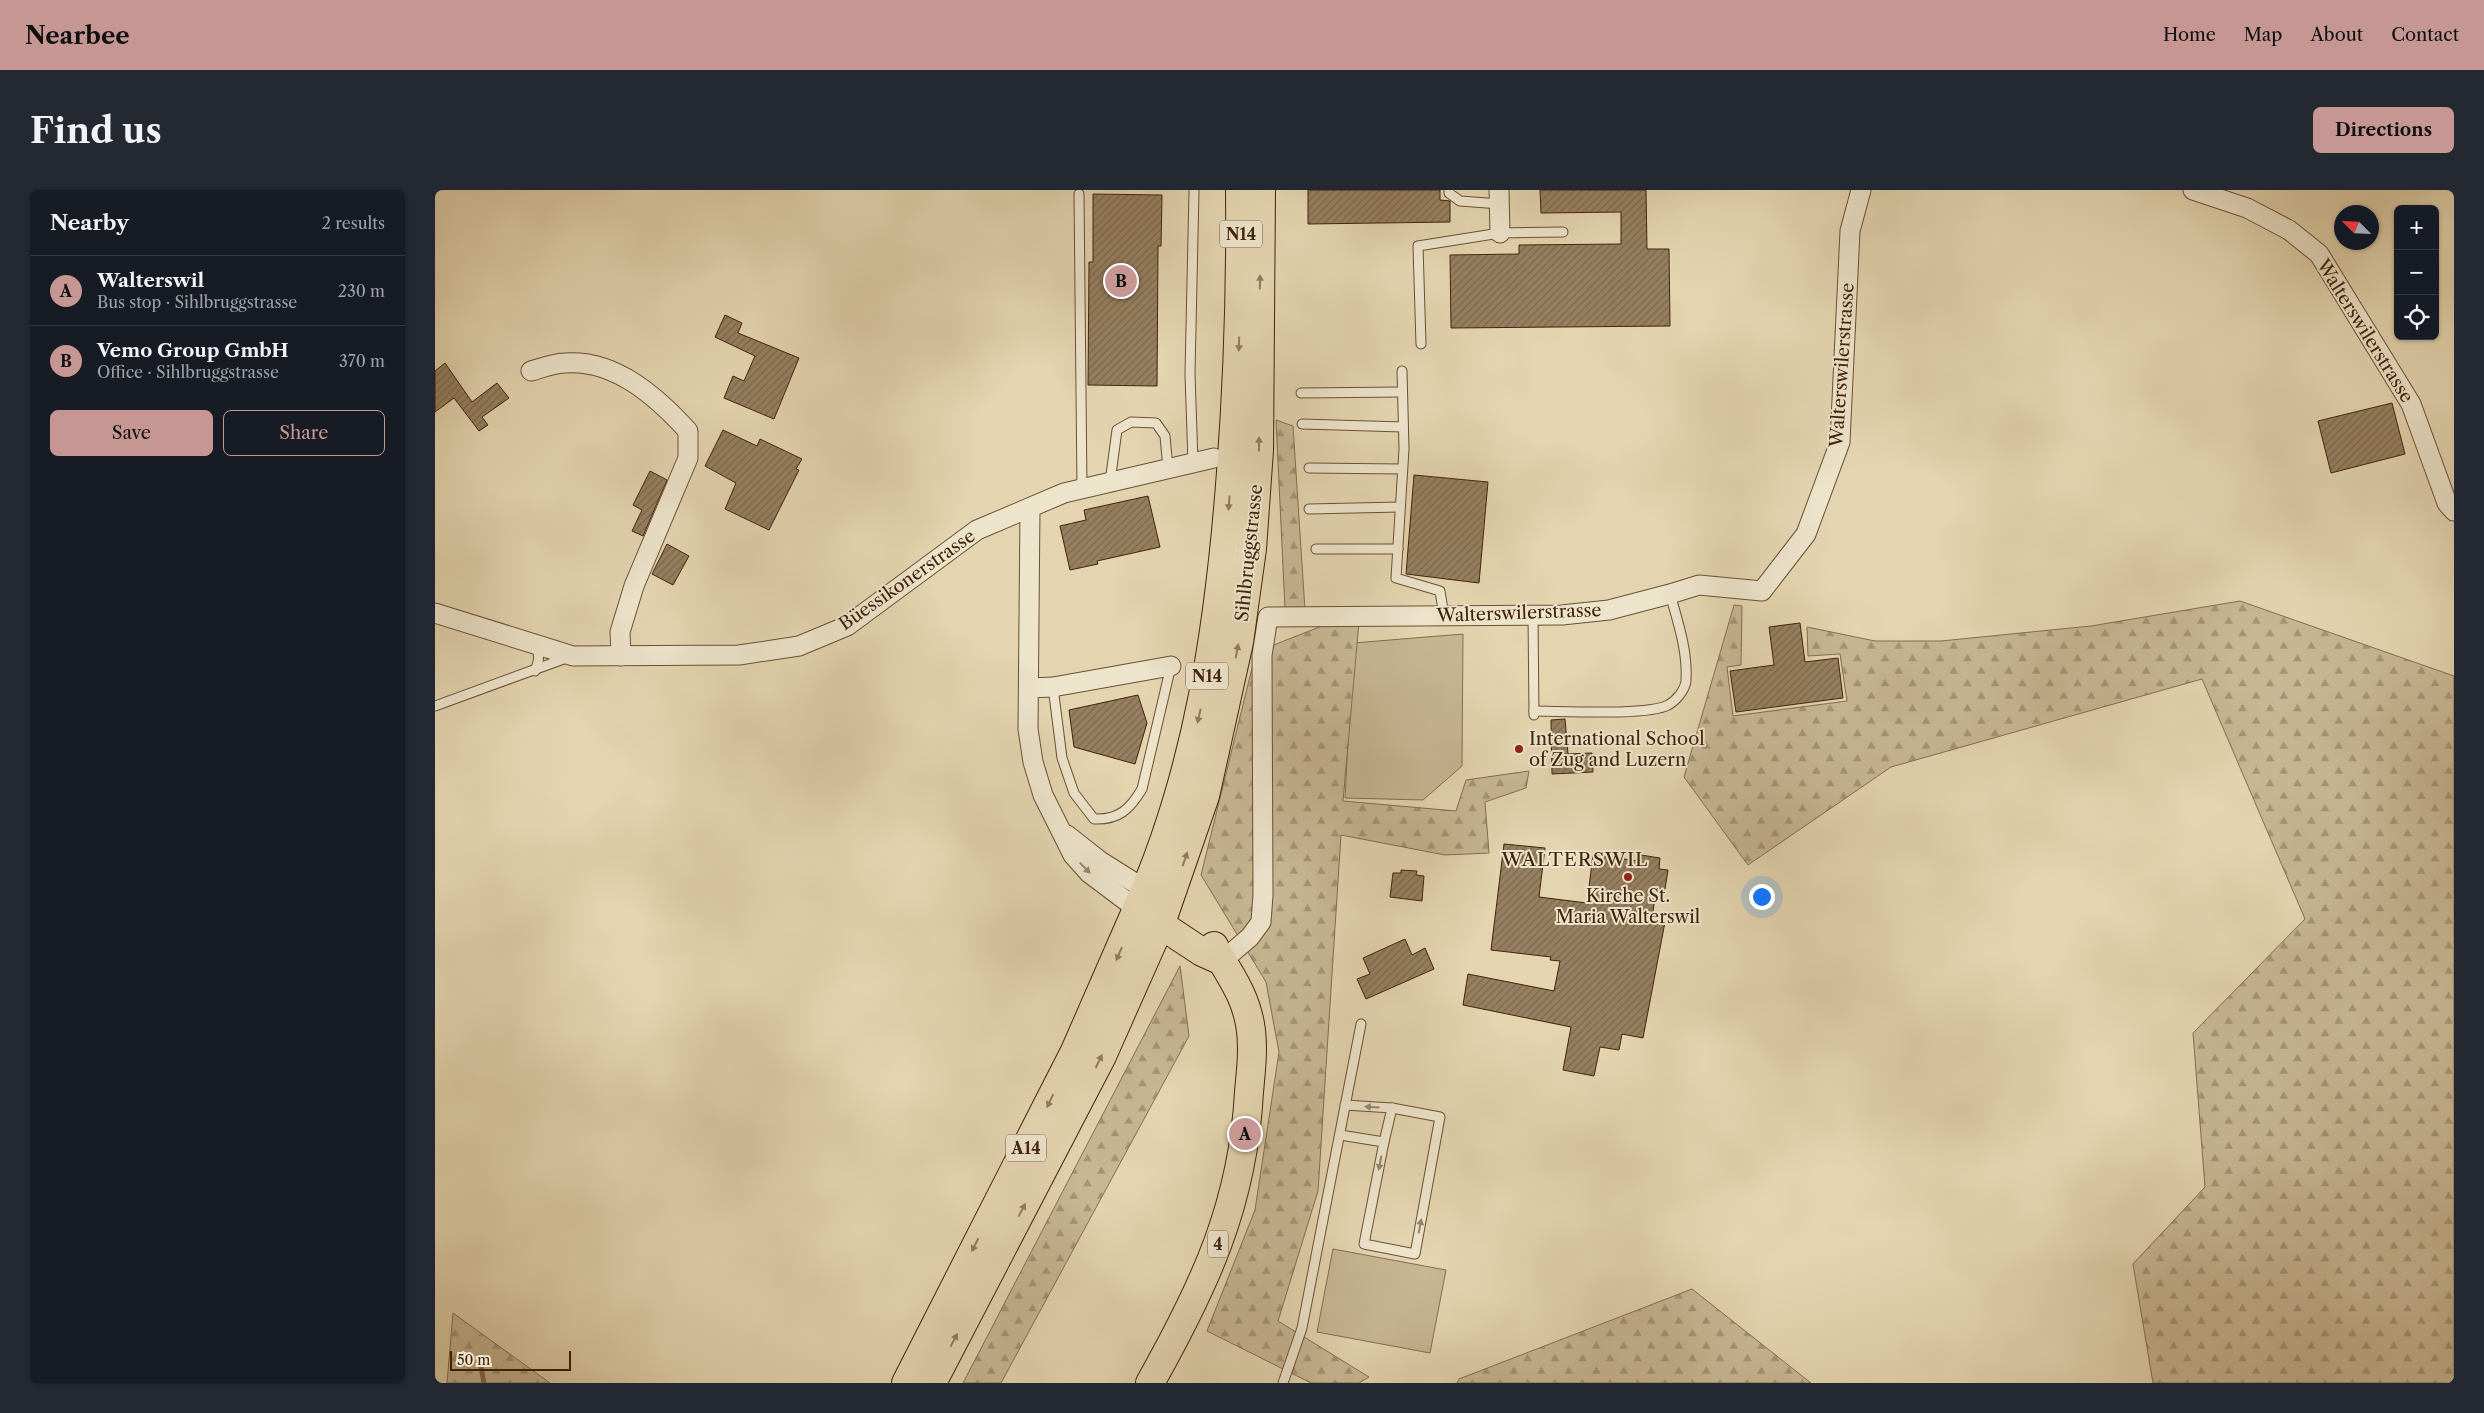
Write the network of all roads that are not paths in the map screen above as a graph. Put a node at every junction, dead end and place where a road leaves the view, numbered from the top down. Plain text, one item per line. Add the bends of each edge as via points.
1 (1194, 190) edge
2 (1240, 190) edge
3 (1261, 190) edge
4 (1449, 190) edge
5 (1861, 190) edge
6 (2193, 190) edge
7 (1079, 194) dead end
8 (1499, 197) edge
9 (1563, 232) dead end
10 (1500, 233) junction
11 (1421, 344) dead end
12 (531, 371) dead end
13 (1402, 371) dead end
14 (1402, 392) junction
15 (1301, 393) dead end
16 (1302, 424) dead end
17 (1403, 427) junction
18 (1214, 458) dead end
19 (1193, 463) junction
20 (1309, 468) dead end
21 (1169, 469) junction
22 (1402, 469) junction
23 (1110, 482) junction
24 (1082, 489) junction
25 (1400, 507) junction
26 (1030, 508) junction
27 (1309, 509) dead end
28 (2454, 511) edge
29 (1316, 549) dead end
30 (1398, 549) junction
31 (1671, 594) junction
32 (435, 613) edge
33 (1533, 615) junction
34 (1444, 616) junction
35 (535, 644) junction
36 (573, 656) junction
37 (621, 656) junction
38 (1171, 666) joint
39 (535, 671) junction
40 (1053, 687) junction
41 (1029, 688) junction
42 (435, 706) edge
43 (1141, 900) junction
44 (1165, 914) junction
45 (1222, 961) junction
46 (1361, 1024) dead end
47 (1345, 1105) junction
48 (1392, 1108) junction
49 (1339, 1135) junction
50 (1384, 1142) junction
51 (906, 1383) edge
52 (932, 1383) edge
53 (1150, 1383) edge
54 (1283, 1383) edge

1 - 19 lane via 1190,374
2 -> 43 main road, Sihlbruggstrasse / N14 via 1238,368 1225,550 1215,628 1200,712 1183,780
44 -> 3 main road, Sihlbruggstrasse / N14 via 1205,796 1219,738 1239,642 1253,549 1259,450
4 - 8 lane via 1460,201
5 - 31 street, Walterswilerstrasse via 1850,230 1840,442 1806,534 1762,591 1699,585
6 - 28 street, Walterswilerstrasse via 2247,208 2289,230 2319,254 2411,404 2447,503
7 - 24 lane
8 - 10 street
9 - 10 lane
10 - 11 lane via 1418,246
12 - 37 street via 564,362 612,372 655,397 688,431 688,458 625,614 620,632
13 - 14 lane
14 - 15 lane
14 - 17 lane
16 - 17 lane
17 - 22 lane
18 - 19 street, Büessikonerstrasse
19 - 21 street, Büessikonerstrasse
20 - 22 lane
21 - 23 street, Büessikonerstrasse
21 - 23 lane via 1165,436 1155,423 1131,422 1117,430
22 - 25 lane
23 - 24 street, Büessikonerstrasse
24 - 26 street, Büessikonerstrasse
25 - 27 lane
25 - 30 lane
26 - 37 street, Büessikonerstrasse via 977,530 847,626 799,646 739,655
26 - 41 street
29 - 30 lane
30 - 34 lane via 1396,578 1440,590
31 - 33 street, Walterswilerstrasse via 1609,610
31 - 33 lane via 1682,635 1686,683 1667,706 1634,712 1534,714
32 - 35 street, Büessikonerstrasse
33 - 34 street, Walterswilerstrasse
34 - 45 street, Walterswilerstrasse via 1268,617 1262,655 1261,922 1250,937
35 - 36 street, Büessikonerstrasse
35 - 39 lane via 539,662
36 - 37 street, Büessikonerstrasse
36 - 39 lane
38 - 40 street
38 - 40 lane via 1142,789 1131,806 1110,820 1094,819 1074,793 1061,758
39 - 42 lane
40 - 41 street
41 - 43 street via 1028,729 1033,762 1043,795 1073,855 1089,873
43 - 44 main road
43 -> 51 main road, A14 via 1075,1050
44 - 45 main road via 1202,952
52 -> 44 main road, A14 via 1102,1056
45 - 53 main road, 4 via 1237,984 1250,1024 1252,1052 1242,1158 1230,1209 1211,1266
46 - 47 lane
48 -> 47 lane
47 - 49 lane
48 - 50 lane
50 -> 48 lane via 1364,1244 1415,1254 1440,1117
49 - 50 lane
49 - 54 lane via 1302,1328

